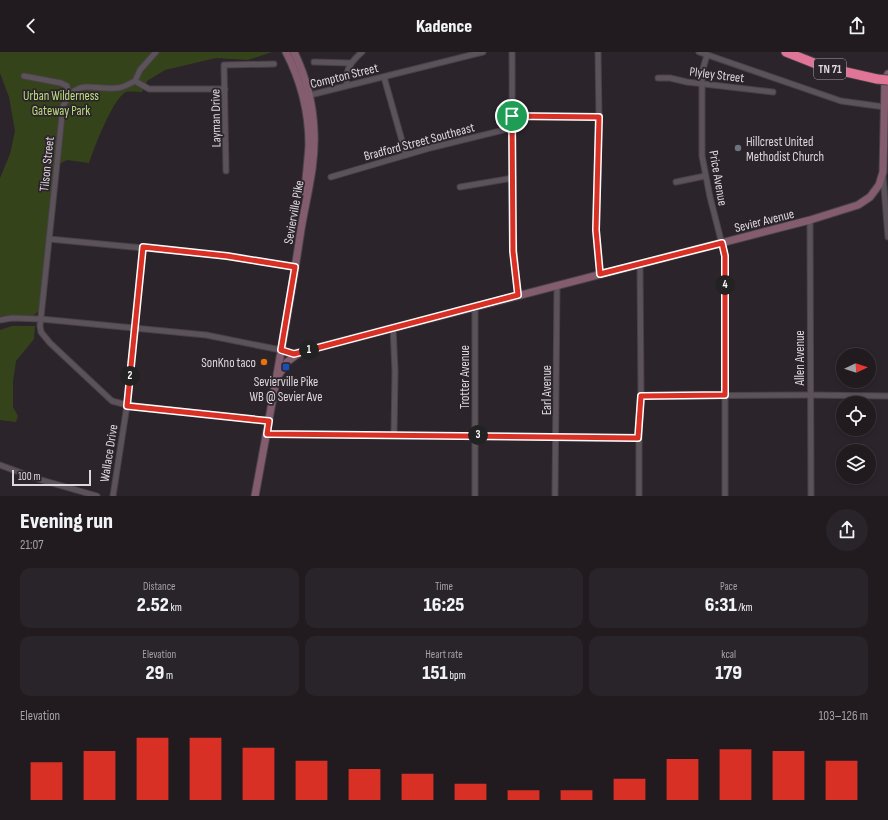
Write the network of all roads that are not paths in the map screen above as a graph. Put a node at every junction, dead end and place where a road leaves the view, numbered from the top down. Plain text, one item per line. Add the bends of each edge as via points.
1 (156, 52) edge
2 (286, 52) edge
3 (294, 52) edge
4 (362, 52) edge
5 (483, 52) edge
6 (512, 52) edge
7 (598, 52) edge
8 (699, 52) edge
9 (786, 52) edge
10 (707, 55) junction
11 (314, 62) dead end
12 (350, 63) junction
13 (274, 64) dead end
14 (888, 74) edge
15 (24, 76) dead end
16 (384, 77) junction
17 (658, 78) dead end
18 (888, 80) edge
19 (135, 82) junction
20 (702, 83) junction
21 (347, 85) junction
22 (225, 89) junction
23 (773, 92) dead end
24 (69, 95) junction
25 (306, 96) junction
26 (886, 106) edge
27 (512, 116) junction
28 (599, 117) junction
29 (512, 128) junction
30 (406, 155) junction
31 (226, 171) dead end
32 (883, 172) junction
33 (705, 176) junction
34 (331, 177) dead end
35 (513, 178) junction
36 (676, 182) dead end
37 (460, 187) dead end
38 (305, 206) junction
39 (810, 220) junction
40 (888, 237) edge
41 (49, 239) junction
42 (722, 243) junction
43 (143, 247) junction
44 (640, 264) junction
45 (295, 267) junction
46 (600, 274) junction
47 (557, 285) junction
48 (518, 295) junction
49 (475, 306) junction
50 (41, 319) junction
51 (0, 320) edge
52 (393, 327) junction
53 (136, 329) junction
54 (281, 350) junction
55 (300, 352) junction
56 (276, 378) junction
57 (725, 395) junction
58 (810, 395) junction
59 (641, 396) junction
60 (888, 396) edge
61 (127, 406) junction
62 (269, 421) junction
63 (267, 434) junction
64 (394, 435) junction
65 (475, 435) junction
66 (557, 436) junction
67 (638, 438) junction
68 (0, 465) edge
69 (97, 496) edge
70 (112, 496) edge
71 (255, 496) edge
72 (475, 496) edge
73 (556, 496) edge
74 (639, 496) edge
75 (725, 496) edge
76 (811, 496) edge

1 - 19 street via 140,70
2 - 25 street, Sevierville Pike
3 - 25 street, Sevierville Pike via 301,66
4 - 12 street
5 - 16 street, Compton Street
6 - 27 street
7 - 28 street
8 - 10 street
9 - 18 highway, TN 71, bridge via 824,67
10 - 20 street, Price Avenue
10 - 26 street via 841,101
11 - 12 street
12 - 21 street via 346,76
13 - 22 street, Layman Drive via 224,65
14 - 26 street, Sevier Avenue via 885,80
15 - 24 street via 61,82 67,86
16 - 21 street, Compton Street
16 - 30 street
17 - 20 street, Plyley Street
19 - 22 street via 149,89
19 - 24 street via 116,89 94,86 79,88
20 - 23 street, Plyley Street
20 - 33 street, Price Avenue via 702,156
21 - 25 street, Compton Street
22 - 31 street, Layman Drive
24 - 41 street, Tilson Street via 63,106
25 - 38 street, Sevierville Pike via 308,132
25 - 38 street, Sevierville Pike via 314,144 311,180
26 - 32 street, Sevier Avenue
27 - 28 street
27 - 29 street
28 - 46 street via 596,230
29 - 30 street, Bradford Street Southeast
29 - 35 street
30 - 34 street, Bradford Street Southeast
32 - 39 street, Sevier Avenue via 876,190 864,201 846,210
32 - 40 street
33 - 36 street
33 - 42 street, Price Avenue
35 - 37 street via 501,178
35 - 48 street via 513,251
38 - 45 street, Sevierville Pike
39 - 42 street, Sevier Avenue
39 - 58 street, Allen Avenue
41 - 43 street
41 - 50 street, Tilson Street
42 - 44 street, Sevier Avenue
42 - 57 street, Price Avenue via 725,256
43 - 45 street via 227,256
43 - 53 street, Wallace Drive
44 - 46 street, Sevier Avenue
44 - 59 street
45 - 54 street, Sevierville Pike
46 - 47 street, Sevier Avenue
47 - 48 street, Sevier Avenue
47 - 66 street, Earl Avenue
48 - 49 street, Sevier Avenue
49 - 52 street, Sevier Avenue
49 - 65 street, Trotter Avenue
50 - 51 street
50 - 53 street
50 - 61 street, Tilson Street via 40,326 46,340 112,401
52 - 55 street, Sevier Avenue
52 - 64 street
53 - 54 street via 222,337
53 - 61 street, Wallace Drive
54 - 55 street, Sevier Avenue via 294,354
54 - 56 street, Sevierville Pike
55 - 56 street via 287,362
56 - 62 street, Sevierville Pike
57 - 58 street
57 - 59 street
57 - 75 street, Price Avenue
58 - 60 street
58 - 76 street, Allen Avenue
59 - 67 street
61 - 62 street
61 - 70 street, Wallace Drive
62 - 63 street, Sevierville Pike
63 - 64 street
63 - 71 street, Sevierville Pike
64 - 65 street
65 - 66 street
65 - 72 street, Trotter Avenue
66 - 67 street
66 - 73 street, Earl Avenue
67 - 74 street
68 - 69 street

